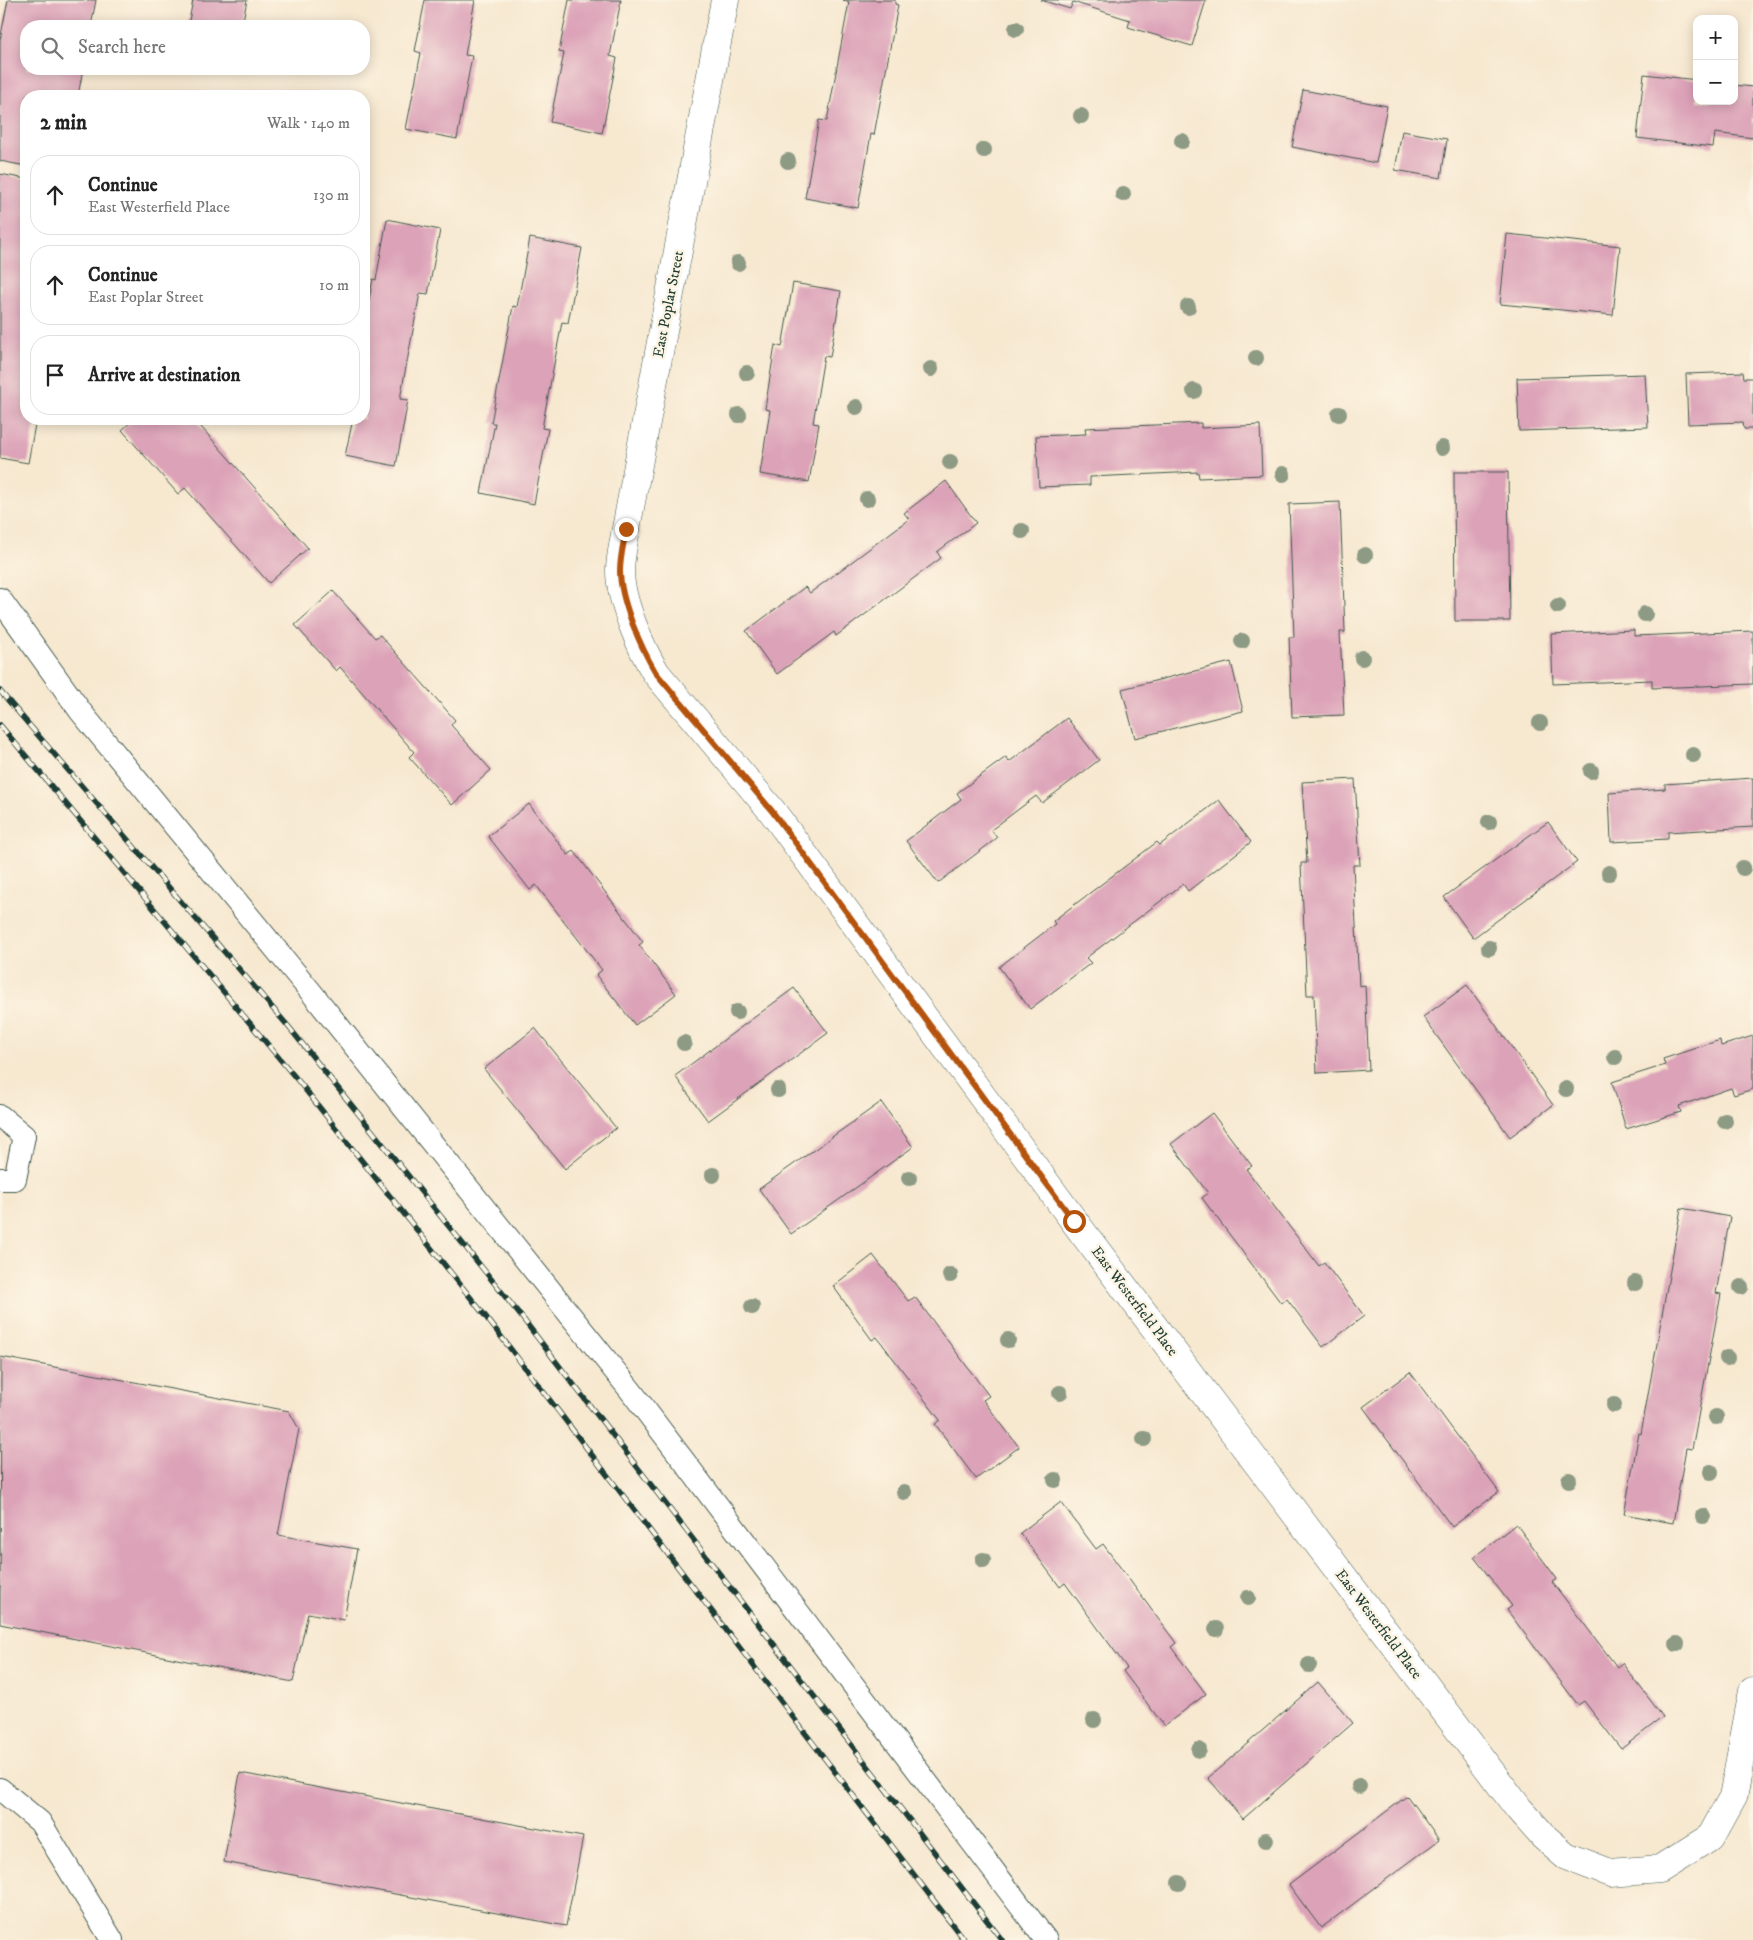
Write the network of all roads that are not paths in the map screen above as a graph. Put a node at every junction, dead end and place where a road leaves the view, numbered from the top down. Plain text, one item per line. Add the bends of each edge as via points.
1 (725, 0) edge
2 (0, 599) edge
3 (627, 608) joint
4 (0, 1116) edge
5 (0, 1179) edge
6 (1753, 1691) edge
7 (0, 1789) edge
8 (112, 1940) edge
9 (1046, 1940) edge

1 - 3 street, East Poplar Street via 626,529 620,572
2 - 9 lane via 81,712 631,1391
3 - 6 street, East Westerfield Place via 644,654 656,673 772,811 1074,1221 1519,1809 1544,1837 1566,1856 1610,1873 1660,1869 1711,1837 1733,1797
4 - 5 lane via 24,1136 15,1179
7 - 8 lane via 40,1822

